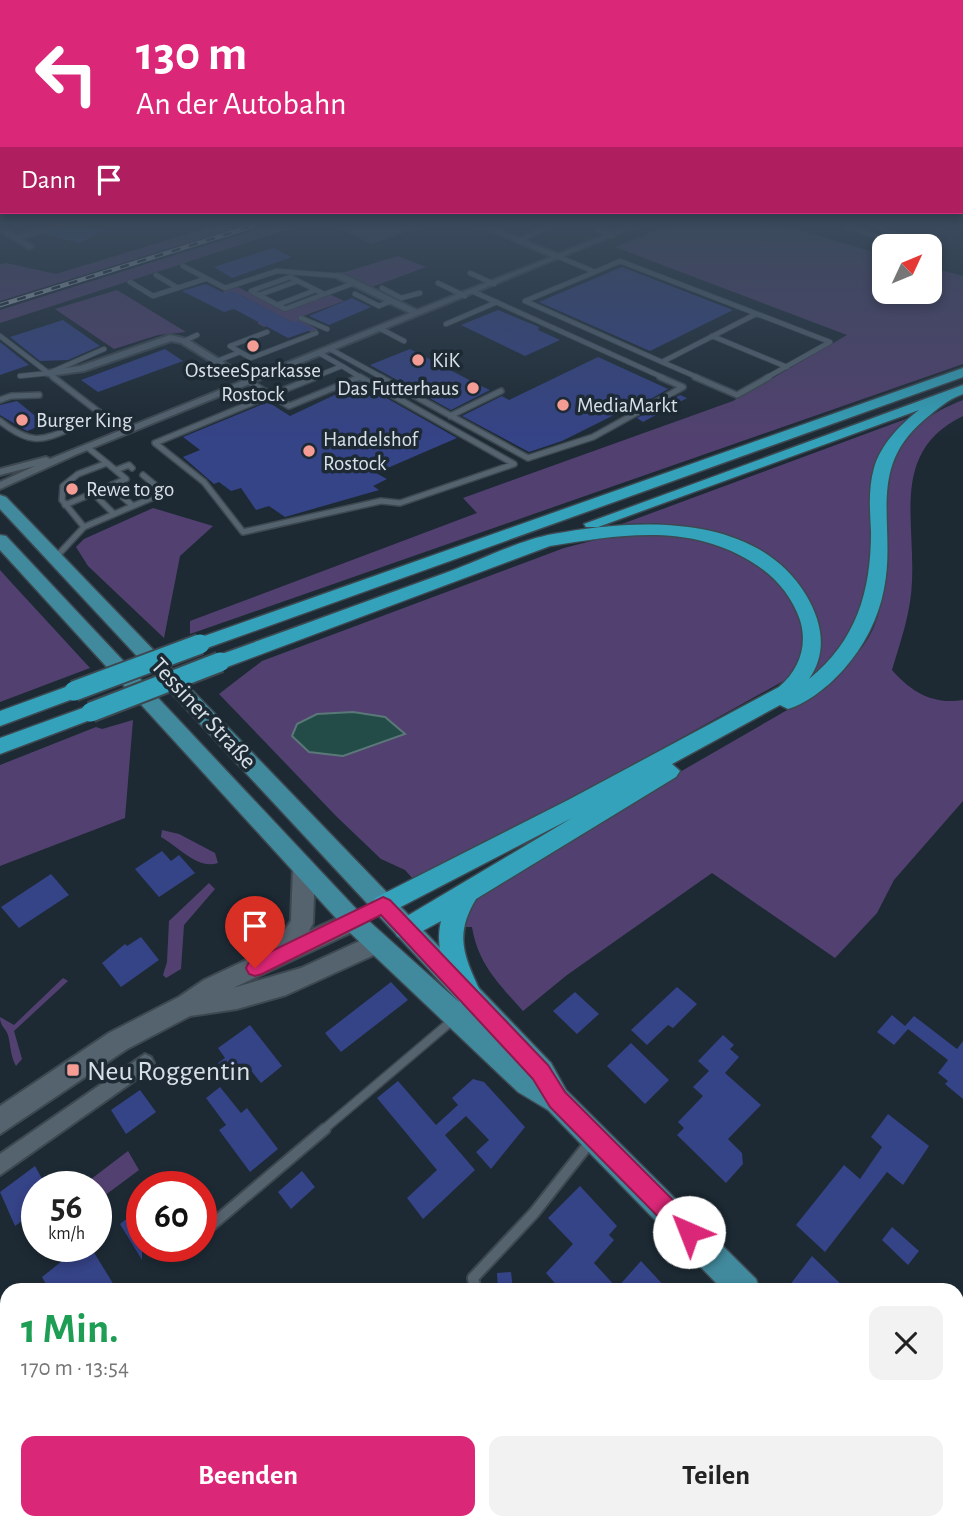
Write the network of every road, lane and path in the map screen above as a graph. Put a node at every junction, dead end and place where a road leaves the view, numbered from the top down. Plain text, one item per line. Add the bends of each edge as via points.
1 (263, 297) edge
2 (297, 297) edge
3 (315, 297) edge
4 (362, 297) edge
5 (388, 297) edge
6 (410, 297) edge
7 (461, 297) edge
8 (487, 297) edge
9 (536, 297) edge
10 (713, 297) edge
11 (392, 299) junction
12 (498, 302) junction
13 (277, 305) junction
14 (418, 314) junction
15 (756, 314) junction
16 (301, 318) dead end
17 (446, 324) dead end
18 (381, 329) junction
19 (327, 330) dead end
20 (267, 332) dead end
21 (316, 333) dead end
22 (197, 335) dead end
23 (0, 336) edge
24 (712, 336) junction
25 (184, 341) junction
26 (404, 341) dead end
27 (104, 349) dead end
28 (330, 349) junction
29 (240, 352) junction
30 (319, 354) junction
31 (662, 362) junction
32 (220, 363) junction
33 (342, 366) junction
34 (787, 367) junction
35 (198, 370) dead end
36 (963, 372) edge
37 (49, 373) junction
38 (20, 376) dead end
39 (360, 377) junction
40 (248, 381) junction
41 (501, 391) dead end
42 (956, 391) edge
43 (39, 395) dead end
44 (271, 395) junction
45 (0, 400) edge
46 (450, 416) junction
47 (0, 421) edge
48 (79, 425) dead end
49 (125, 432) junction
50 (88, 447) junction
51 (71, 453) junction
52 (107, 463) junction
53 (132, 468) dead end
54 (116, 470) junction
55 (0, 472) edge
56 (143, 475) dead end
57 (0, 486) edge
58 (110, 486) junction
59 (142, 492) dead end
60 (93, 493) junction
61 (150, 498) junction
62 (0, 500) edge
63 (65, 505) junction
64 (133, 506) junction
65 (114, 514) junction
66 (84, 527) junction
67 (0, 540) edge
68 (544, 542) junction
69 (56, 557) junction
70 (0, 719) edge
71 (0, 746) edge
72 (304, 868) junction
73 (471, 889) junction
74 (383, 905) junction
75 (353, 921) junction
76 (406, 929) junction
77 (377, 943) junction
78 (277, 958) junction
79 (187, 1005) junction
80 (463, 1006) junction
81 (145, 1062) dead end
82 (0, 1121) edge
83 (596, 1136) junction
84 (0, 1165) edge
85 (217, 1220) edge
86 (474, 1283) edge
87 (738, 1283) edge

1 - 13 lane
2 - 13 lane
3 - 13 lane via 285,309
4 - 11 lane via 379,306
5 - 11 street
6 - 11 lane
7 - 14 street
8 - 12 lane
9 - 31 lane via 525,302
10 - 15 lane
11 - 14 street
12 - 17 lane
12 - 46 lane via 683,387 593,437 528,458
14 - 18 street
15 - 24 lane
15 - 34 lane via 830,342
16 - 19 lane
18 - 26 lane
18 - 28 street
20 - 29 lane via 230,346
21 - 29 lane via 251,358
22 - 25 lane
23 - 37 lane
24 - 31 lane
24 - 34 lane
25 - 32 street
25 - 37 street via 162,340 80,369
27 - 37 lane
28 - 30 street
28 - 46 lane
29 - 32 lane
30 - 33 lane
30 - 40 street
31 - 34 lane via 737,395
32 - 35 lane
32 - 40 street
33 - 39 lane
33 - 44 lane
36 - 70 highway, bridge
37 - 38 lane
37 - 49 lane
39 - 44 lane via 289,406
39 - 44 lane via 514,464 400,503 381,501 243,532 204,482 155,443
40 - 44 lane
40 - 49 street
41 - 46 lane
42 - 68 highway
42 - 73 highway via 899,435 884,460 878,492 875,600 861,634 839,664 799,696
43 - 45 lane
47 - 48 lane via 22,439 36,442
49 - 50 street
50 - 51 street
50 - 52 lane
51 - 55 street
51 - 57 street
52 - 54 lane
52 - 63 lane via 78,474 63,486
53 - 54 lane
54 - 58 lane via 129,481
56 - 61 lane via 161,490
58 - 60 lane
58 - 64 lane
59 - 61 lane
60 - 63 lane
60 - 65 lane
61 - 64 lane
62 - 69 main road, Tessiner Straße
63 - 66 lane
64 - 65 lane
65 - 66 lane
66 - 69 lane
67 - 72 main road, Tessiner Straße
68 - 71 highway, bridge
68 - 74 highway via 650,527 704,535 745,551 780,575 806,609 812,642 806,663 796,682 784,692 563,814
69 - 74 main road, Tessiner Straße
72 - 75 main road, Tessiner Straße
72 - 78 street via 302,923
73 - 76 highway
73 - 80 highway via 456,908 449,941
74 - 75 main road
74 - 76 main road, Tessiner Straße
75 - 77 main road, Tessiner Straße
75 - 78 street
76 - 77 main road
76 - 80 main road, Tessiner Straße
77 - 79 street via 282,985 216,1003
77 - 80 main road, Tessiner Straße
78 - 79 street via 212,987
79 - 82 street via 118,1041
80 - 83 main road via 528,1083 558,1100
80 - 85 lane
81 - 84 street
83 - 86 lane
83 - 87 main road

